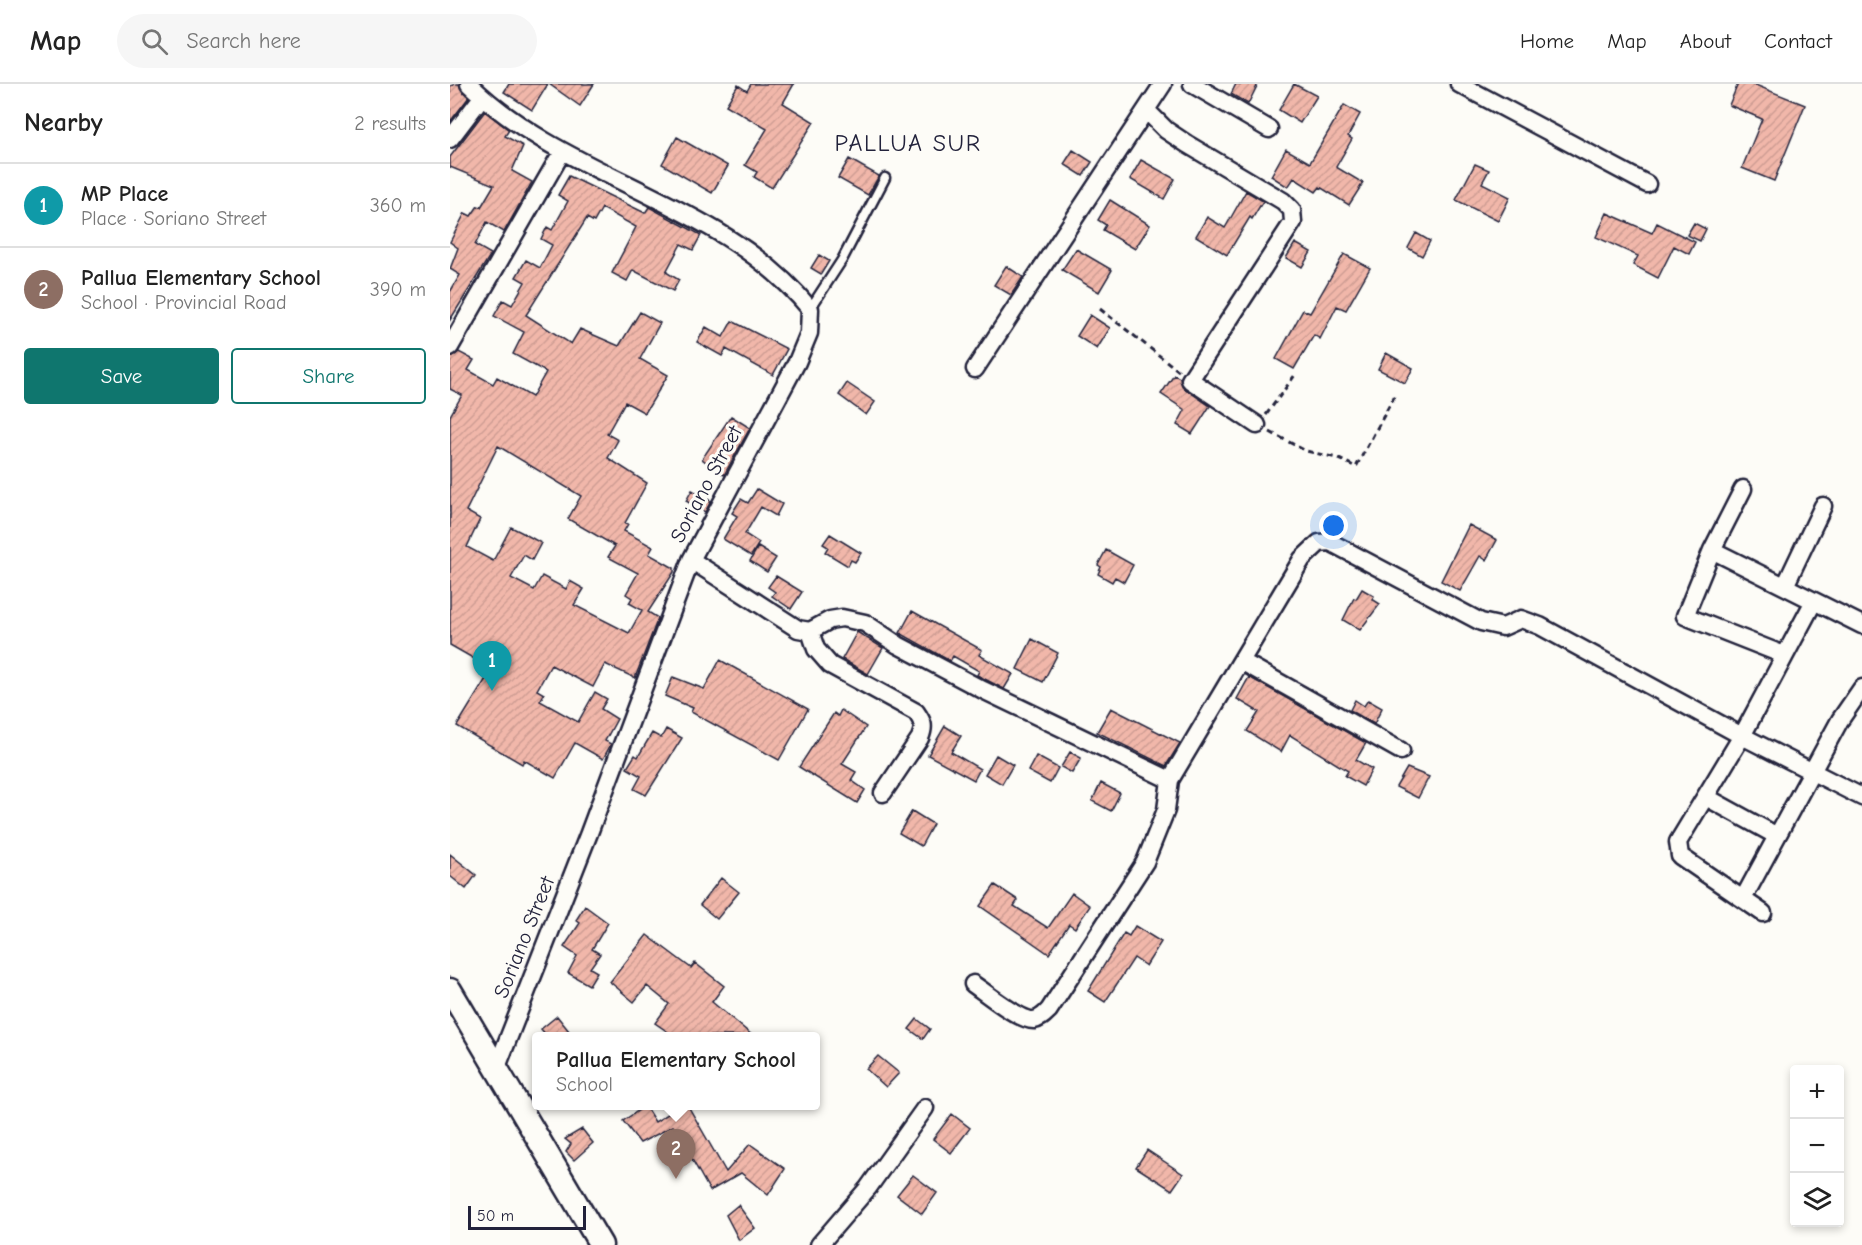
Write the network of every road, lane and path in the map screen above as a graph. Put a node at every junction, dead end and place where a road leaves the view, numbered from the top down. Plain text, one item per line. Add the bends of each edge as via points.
1 (469, 84) edge
2 (1163, 84) edge
3 (1192, 84) edge
4 (1459, 84) edge
5 (482, 97) junction
6 (1147, 111) junction
7 (1269, 129) dead end
8 (450, 139) edge
9 (562, 152) junction
10 (885, 178) dead end
11 (1647, 184) dead end
12 (810, 309) junction
13 (1100, 309) dead end
14 (450, 346) edge
15 (975, 369) dead end
16 (1295, 375) dead end
17 (1190, 380) junction
18 (1395, 395) dead end
19 (1257, 425) junction
20 (1743, 489) dead end
21 (1823, 506) dead end
22 (1713, 550) junction
23 (691, 560) junction
24 (1785, 586) junction
25 (1814, 601) junction
26 (1862, 625) edge
27 (810, 631) junction
28 (1785, 655) junction
29 (1241, 661) junction
30 (1862, 688) edge
31 (1742, 735) junction
32 (1401, 751) dead end
33 (1812, 771) junction
34 (1170, 780) junction
35 (883, 792) dead end
36 (1862, 796) edge
37 (1706, 797) junction
38 (1777, 836) junction
39 (1743, 899) junction
40 (1763, 913) dead end
41 (973, 984) dead end
42 (450, 990) edge
43 (496, 1067) junction
44 (925, 1108) dead end
45 (601, 1245) edge
46 (819, 1245) edge

1 - 5 street
2 - 6 street
3 - 7 street
4 - 11 street
5 - 8 street
5 - 9 street
6 - 15 street
6 - 17 street via 1187,144 1283,201 1294,216
9 - 12 street via 734,239 766,262
9 - 14 street
10 - 12 lane via 843,260
12 - 23 street, Soriano Street via 809,333 797,362
13 - 17 path
16 - 19 path
17 - 19 street
18 - 19 path via 1356,467 1306,451
20 - 22 street
21 - 24 street
22 - 24 street
22 - 28 street via 1685,616
23 - 27 street via 785,622
23 - 43 street, Soriano Street
24 - 25 street
25 - 26 street
25 - 28 street
27 - 34 street via 842,618 865,623 983,690
27 - 35 street via 816,649 830,665 916,712 923,722 921,738
28 - 31 street
29 - 31 street via 1302,559 1319,543 1330,542 1481,622 1503,627 1521,619 1540,626
29 - 32 street
29 - 34 street
30 - 33 street
31 - 33 street
31 - 37 street
33 - 36 street
33 - 38 street
34 - 41 street via 1166,810 1145,862 1049,1010 1041,1018 1022,1018
37 - 38 street
37 - 39 street via 1678,842 1680,856
38 - 39 street
39 - 40 street
42 - 43 main road
43 - 45 main road
44 - 46 street via 868,1188

